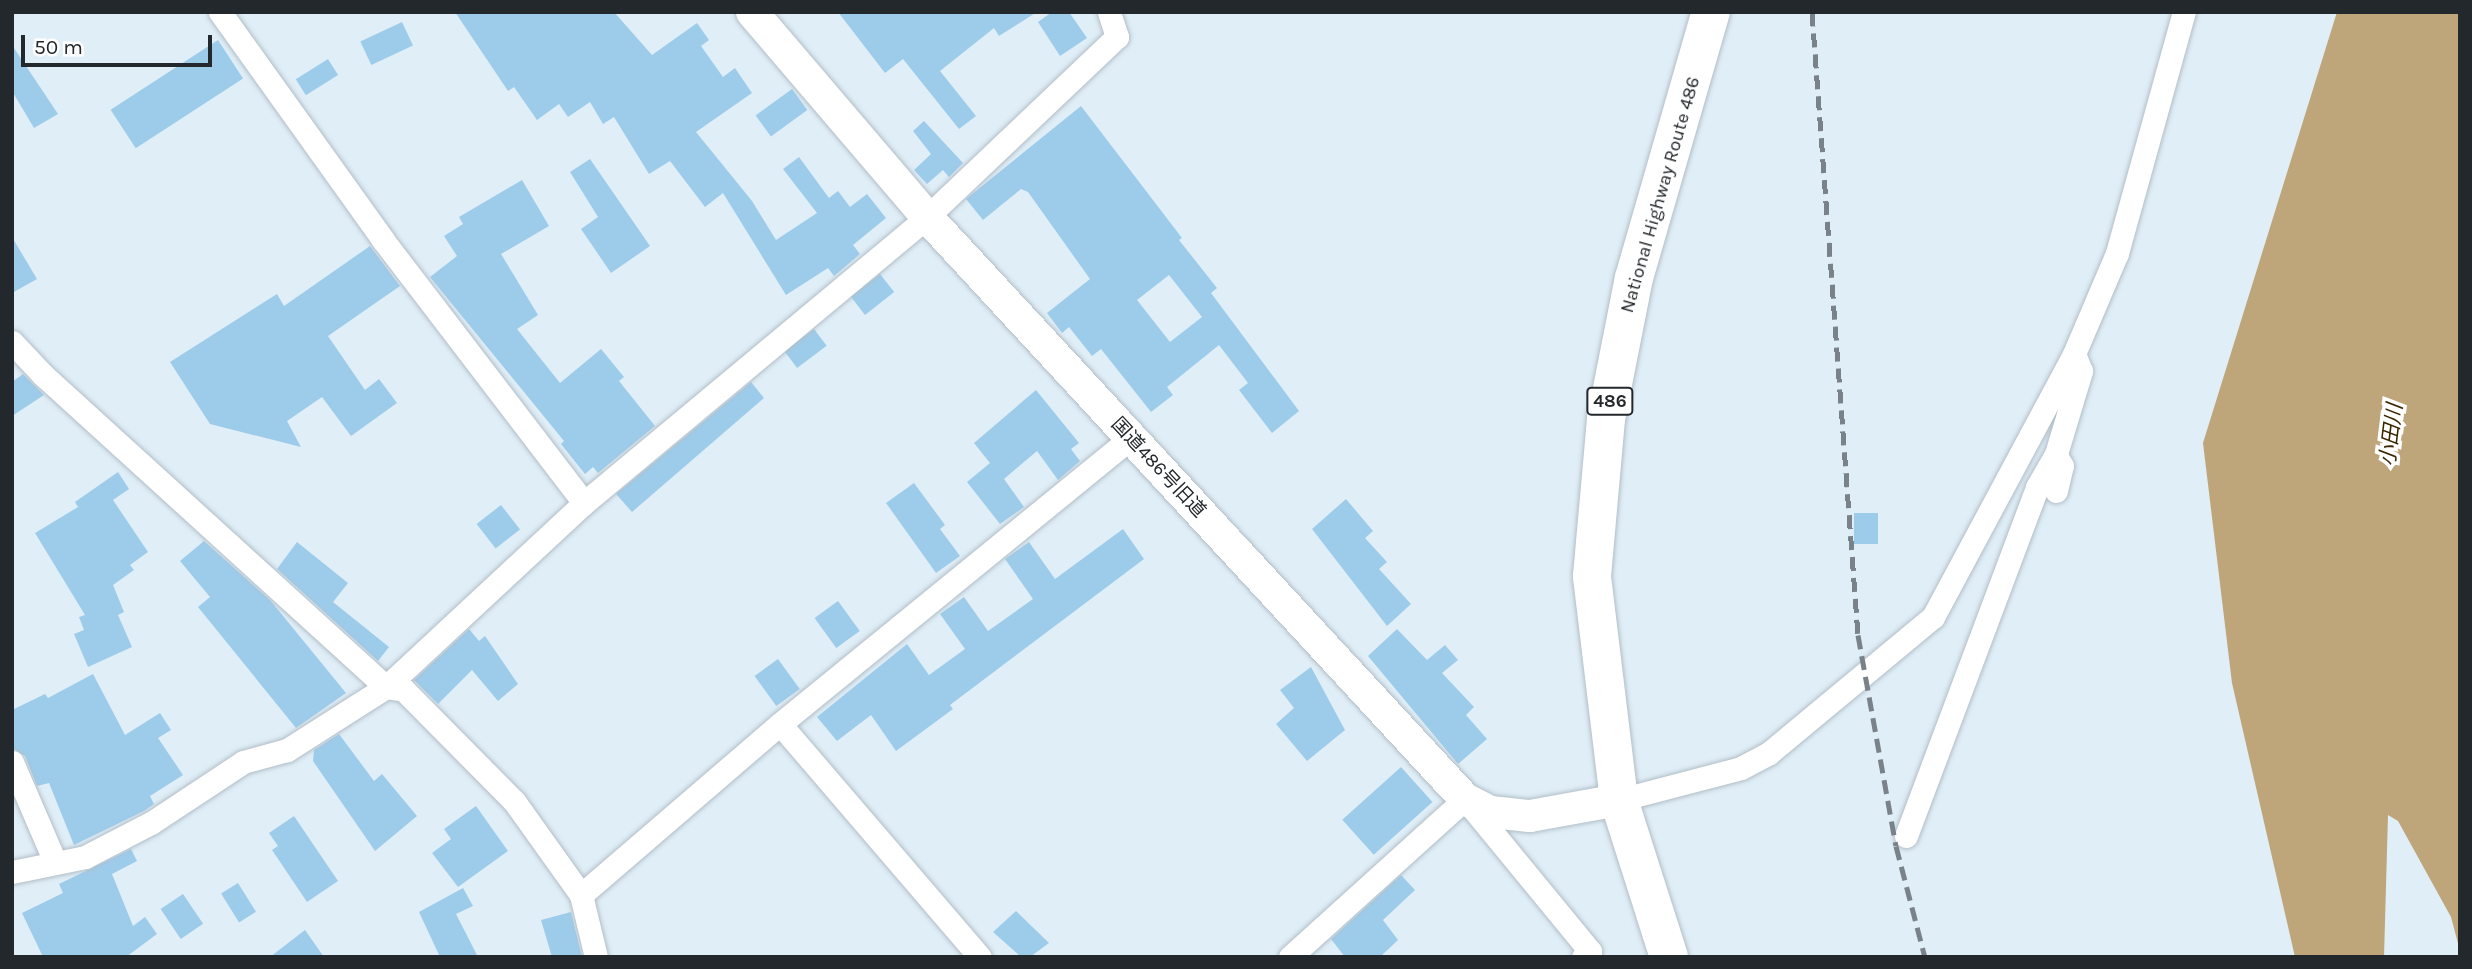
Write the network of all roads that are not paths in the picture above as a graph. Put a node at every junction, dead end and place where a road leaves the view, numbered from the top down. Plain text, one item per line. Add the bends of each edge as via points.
1 (220, 12) edge
2 (751, 12) edge
3 (1109, 12) edge
4 (1711, 12) edge
5 (2184, 12) edge
6 (927, 217) junction
7 (12, 342) edge
8 (2074, 354) junction
9 (1130, 439) junction
10 (2056, 454) junction
11 (2056, 491) dead end
12 (584, 503) junction
13 (386, 687) junction
14 (780, 724) junction
15 (12, 762) edge
16 (1465, 799) junction
17 (1619, 800) junction
18 (1906, 836) dead end
19 (55, 862) junction
20 (12, 872) edge
21 (580, 895) junction
22 (1589, 955) edge
23 (596, 957) edge
24 (980, 957) edge
25 (1290, 957) edge
26 (1669, 957) edge

1 - 12 street via 383,240
2 - 6 street, 国道486号旧道
3 - 6 street via 1117,37
4 - 17 highway, National Highway Route 486 / 486 via 1634,278 1606,419 1592,576
5 - 8 street via 2117,253
6 - 9 street, 国道486号旧道
6 - 12 street
7 - 13 street
8 - 10 street via 2081,371
8 - 17 street via 1958,575 1933,617 1911,639 1769,753 1731,771
9 - 14 street
9 - 16 street, 国道486号旧道
10 - 11 street via 2062,466
10 - 18 street via 2037,487
12 - 13 street
13 - 19 street via 287,750 243,762 151,823 85,857
13 - 21 street via 404,690 514,801
14 - 21 street
14 - 24 street
15 - 19 street
16 - 17 street, 国道486号旧道 via 1491,812 1530,816
16 - 22 street
16 - 25 street
17 - 26 highway, National Highway Route 486 / 486
19 - 20 street
21 - 23 street

